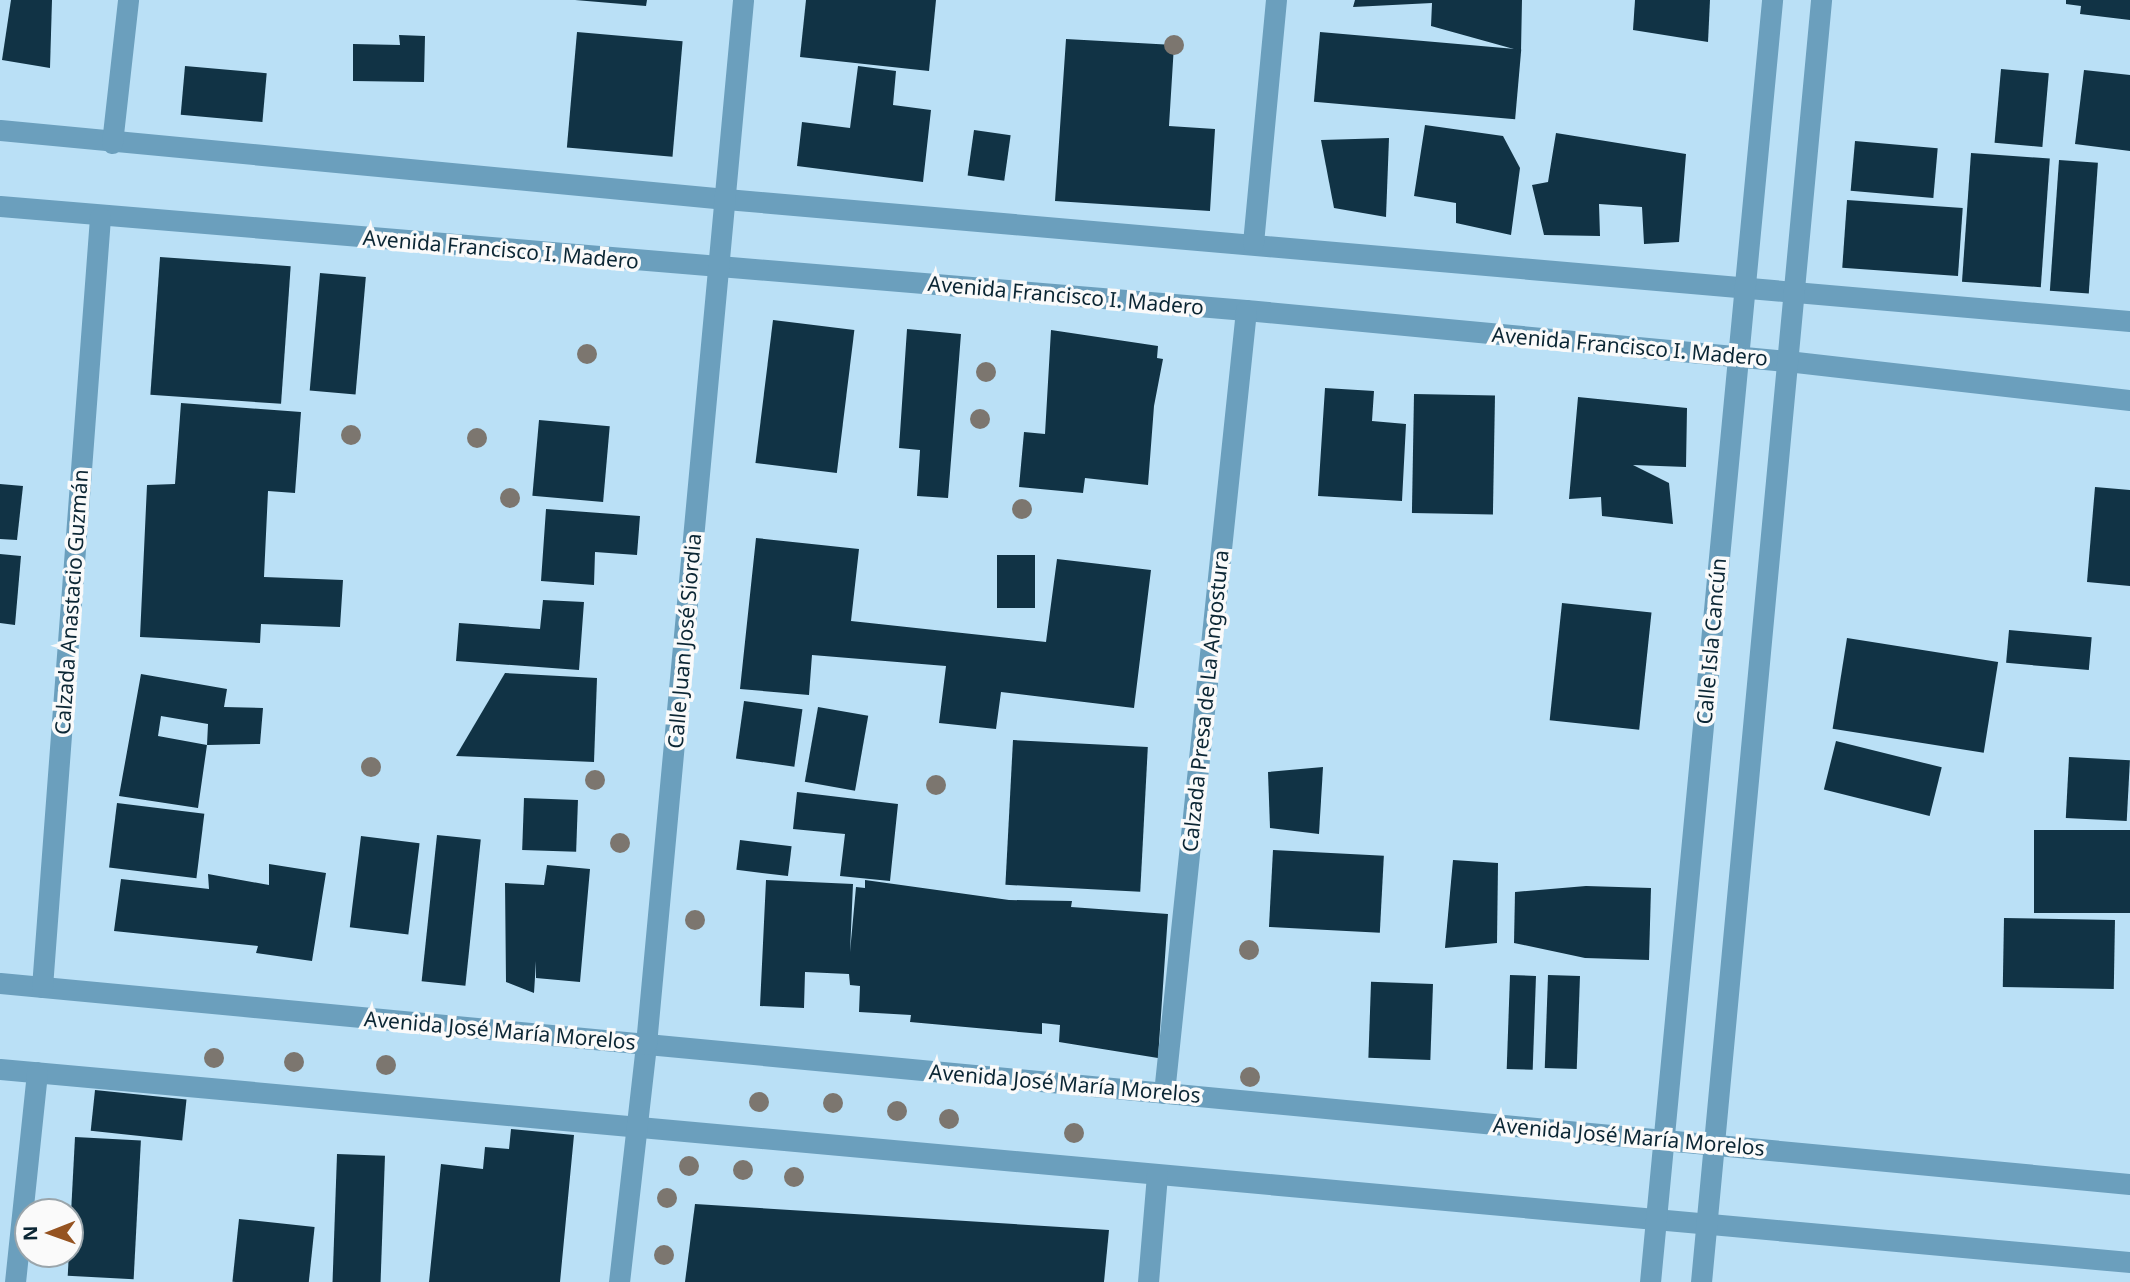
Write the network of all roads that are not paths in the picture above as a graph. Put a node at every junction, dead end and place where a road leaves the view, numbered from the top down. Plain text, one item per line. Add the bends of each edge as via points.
1 (128, 0) edge
2 (743, 0) edge
3 (1276, 0) edge
4 (1772, 0) edge
5 (1821, 0) edge
6 (0, 130) edge
7 (112, 143) junction
8 (726, 199) junction
9 (0, 206) edge
10 (100, 217) junction
11 (1253, 243) junction
12 (719, 267) junction
13 (1745, 285) junction
14 (1794, 289) junction
15 (1246, 310) junction
16 (2130, 321) edge
17 (1738, 356) junction
18 (1787, 361) junction
19 (2130, 400) edge
20 (0, 983) edge
21 (42, 987) junction
22 (646, 1044) junction
23 (0, 1069) edge
24 (37, 1072) junction
25 (1164, 1093) junction
26 (634, 1126) junction
27 (1664, 1140) junction
28 (1713, 1144) junction
29 (1157, 1174) junction
30 (2130, 1184) edge
31 (1656, 1219) junction
32 (1706, 1224) junction
33 (2130, 1262) edge
34 (15, 1282) edge
35 (619, 1282) edge
36 (1148, 1282) edge
37 (1650, 1282) edge
38 (1700, 1282) edge

1 - 7 street
2 - 8 street, Calle Juan José Siordia
3 - 11 street
4 - 13 street, Calle Isla Cancún
5 - 14 street
6 - 7 street
7 - 8 street
8 - 11 street
8 - 12 street, Calle Juan José Siordia
9 - 10 street, Avenida Francisco I. Madero
10 - 12 street, Avenida Francisco I. Madero
10 - 21 street, Calzada Anastacio Guzmán
11 - 13 street
12 - 15 street, Avenida Francisco I. Madero
12 - 22 street, Calle Juan José Siordia
13 - 14 street
13 - 17 street, Calle Isla Cancún
14 - 16 street
14 - 18 street
15 - 17 street, Avenida Francisco I. Madero
15 - 25 street, Calzada Presa de La Angostura
17 - 18 street, Avenida Francisco I. Madero
17 - 27 street, Calle Isla Cancún
18 - 19 street, Avenida Francisco I. Madero
18 - 28 street
20 - 21 street, Avenida José María Morelos
21 - 22 street, Avenida José María Morelos
22 - 25 street, Avenida José María Morelos
22 - 26 street, Calle Juan José Siordia
23 - 24 street
24 - 26 street
24 - 34 street
25 - 27 street, Avenida José María Morelos
26 - 29 street
26 - 35 street, Calle Juan José Siordia
27 - 28 street, Avenida José María Morelos
27 - 31 street, Calle Isla Cancún
28 - 30 street, Avenida José María Morelos
28 - 32 street
29 - 31 street
29 - 36 street
31 - 32 street
31 - 37 street, Calle Isla Cancún
32 - 33 street
32 - 38 street

